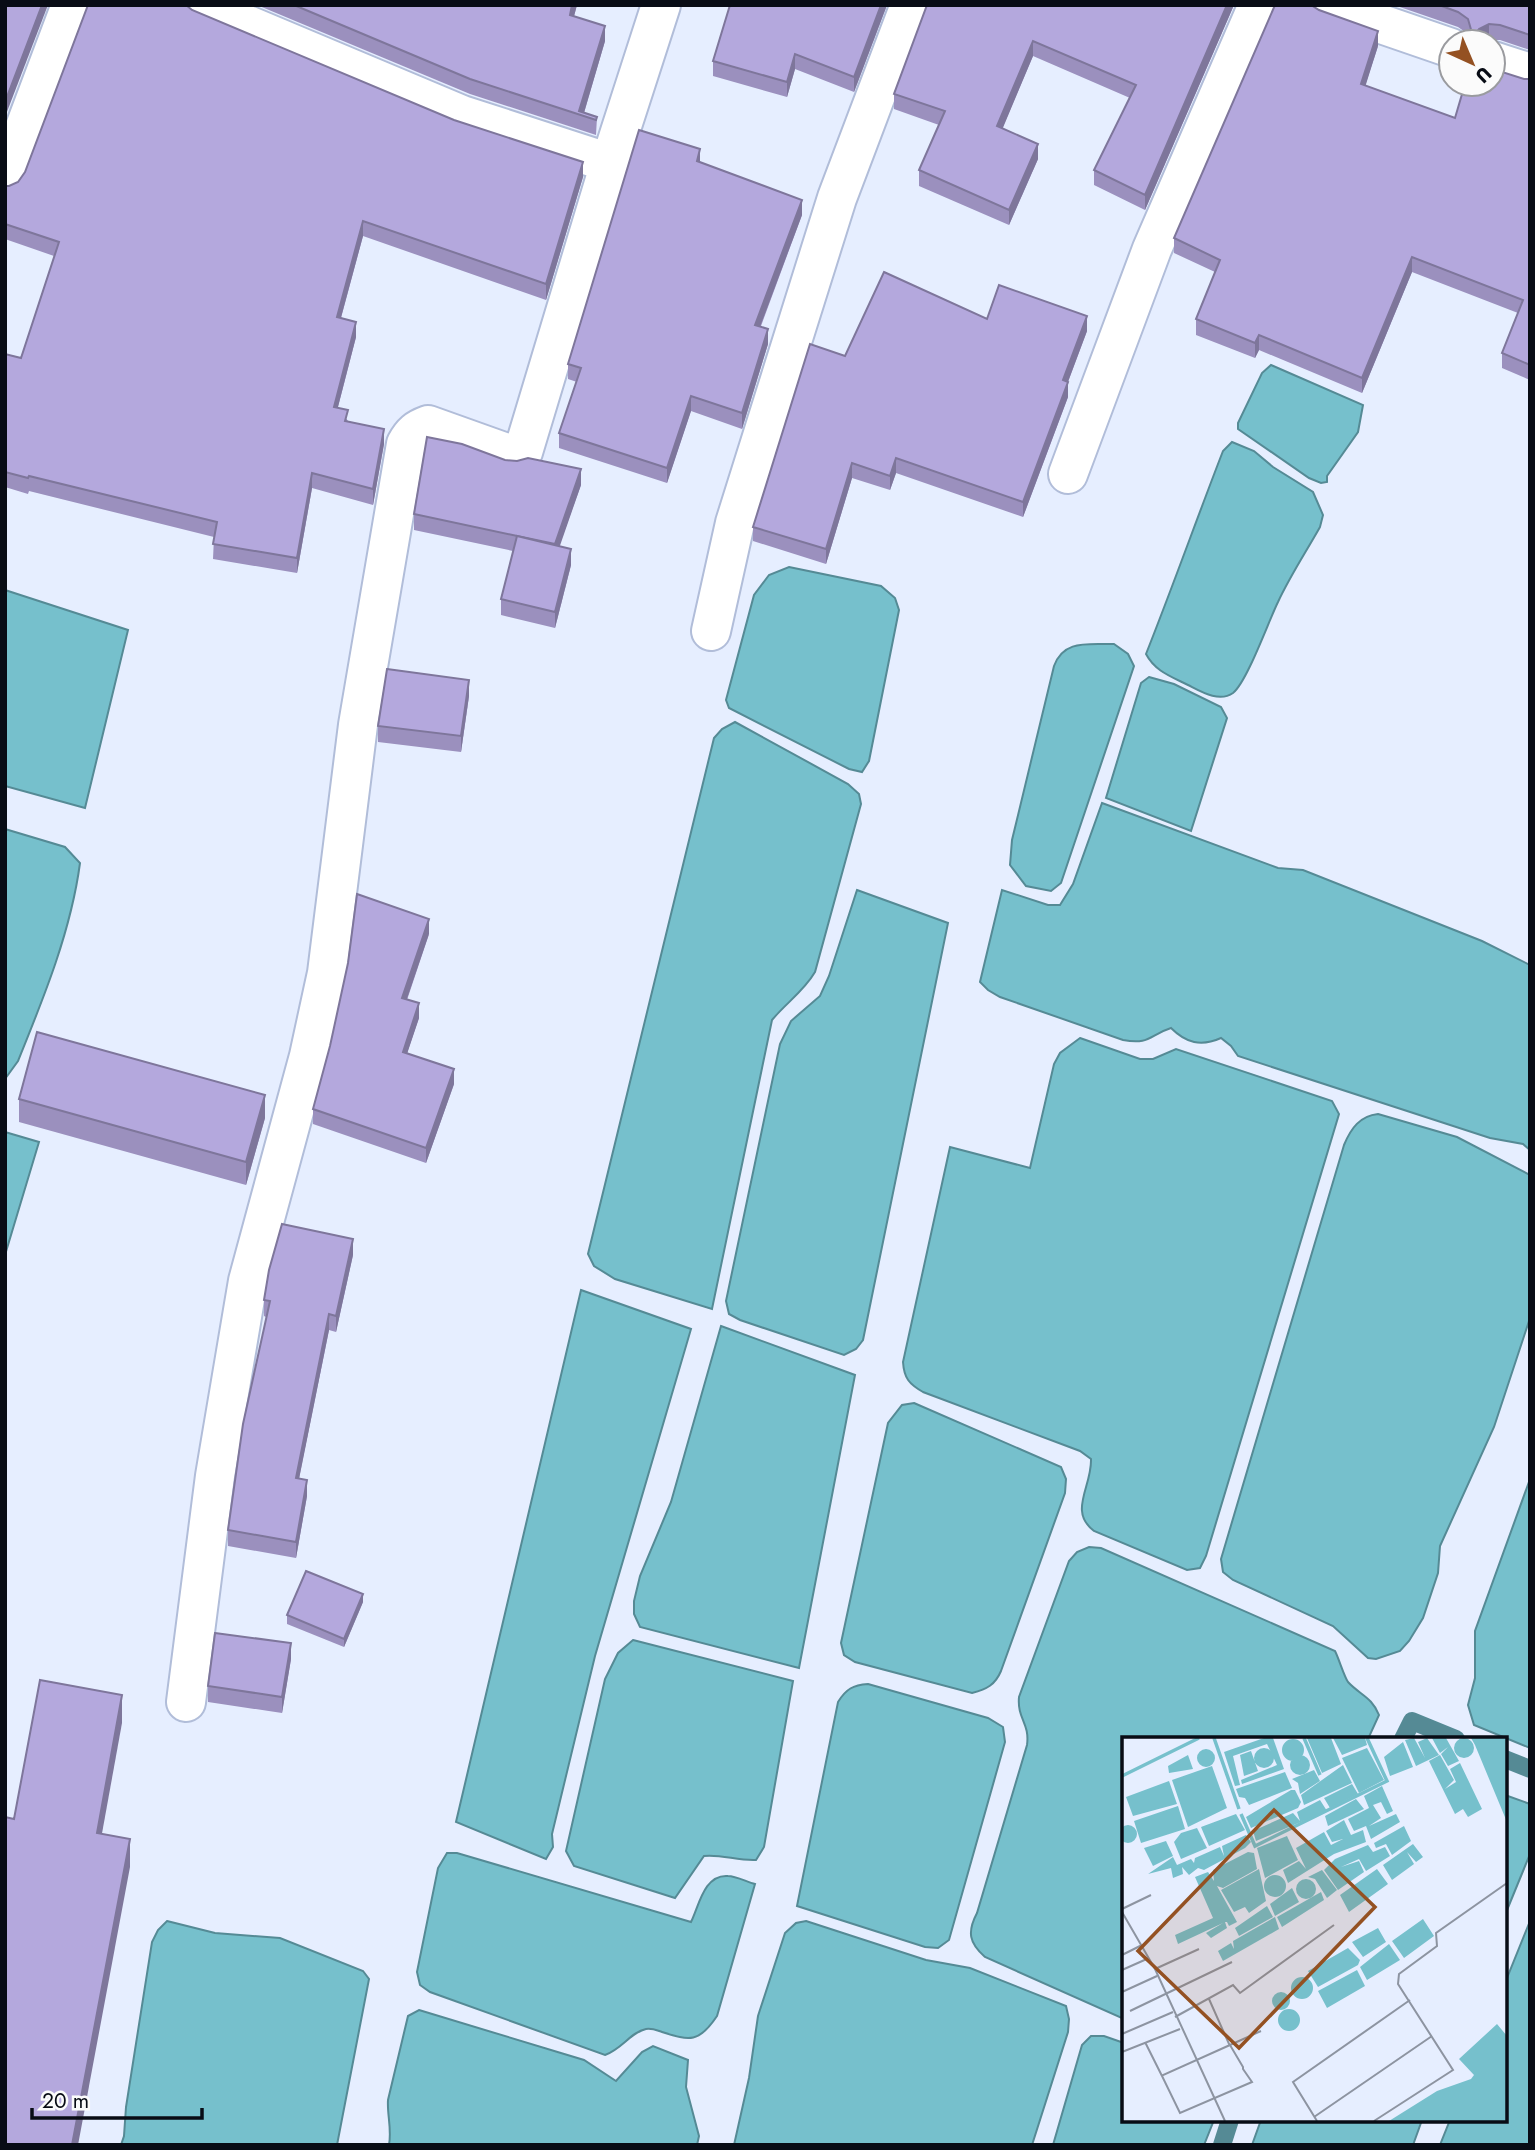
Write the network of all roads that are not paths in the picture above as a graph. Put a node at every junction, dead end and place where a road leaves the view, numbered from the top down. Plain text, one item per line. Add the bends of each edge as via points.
1 (71, 5) edge
2 (200, 5) edge
3 (661, 5) edge
4 (910, 5) edge
5 (1258, 5) edge
6 (1326, 5) edge
7 (1394, 16) edge
8 (1437, 40) edge
9 (1507, 66) edge
10 (1530, 73) edge
11 (610, 163) junction
12 (5, 180) edge
13 (1068, 474) dead end
14 (711, 631) dead end
15 (186, 1702) dead end

1 - 12 street
2 - 11 street via 462,115
3 - 11 street
4 - 14 street via 837,198 734,523
5 - 13 street via 1152,249
6 - 7 street
7 - 8 street
9 - 10 street
11 - 15 street via 523,452 512,455 428,425 411,434 405,444 358,725 327,973 248,1281 215,1476

